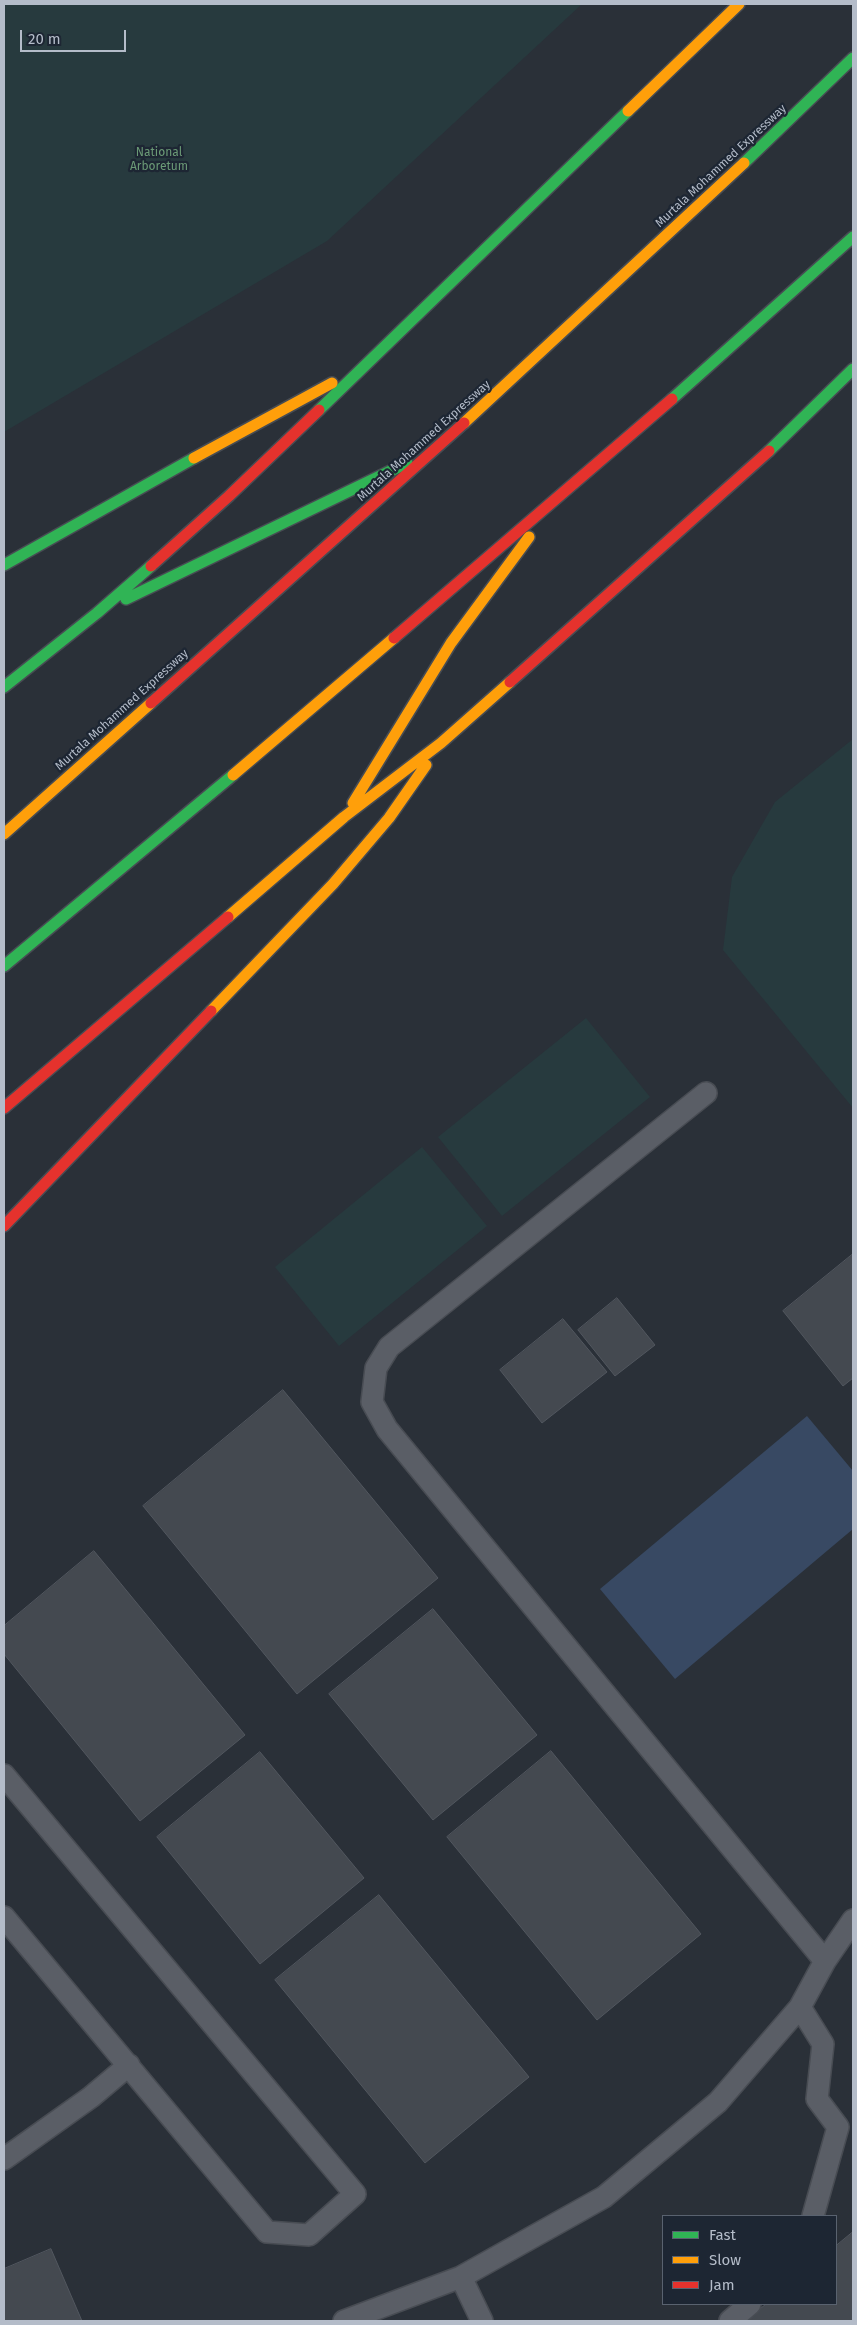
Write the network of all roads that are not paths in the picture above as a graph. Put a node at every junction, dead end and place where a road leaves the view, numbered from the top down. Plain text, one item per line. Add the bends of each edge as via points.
1 (739, 4) edge
2 (853, 58) edge
3 (853, 237) edge
4 (360, 368) junction
5 (853, 369) edge
6 (438, 448) junction
7 (557, 500) junction
8 (4, 565) edge
9 (97, 613) junction
10 (4, 687) edge
11 (441, 743) junction
12 (344, 817) junction
13 (4, 834) edge
14 (4, 966) edge
15 (706, 1093) dead end
16 (4, 1108) edge
17 (4, 1226) edge
18 (4, 1775) edge
19 (4, 1917) edge
20 (853, 1920) edge
21 (825, 1961) junction
22 (800, 2007) junction
23 (129, 2065) junction
24 (4, 2159) edge
25 (813, 2215) edge
26 (461, 2277) junction
27 (749, 2305) edge
28 (344, 2321) edge
29 (482, 2321) edge
30 (730, 2321) edge

1 - 4 highway
2 - 6 highway, Murtala Mohammed Expressway
3 - 7 highway
4 - 8 highway
4 - 9 highway via 229,496
5 - 11 highway via 760,461
6 - 9 highway
6 - 13 highway, Murtala Mohammed Expressway
7 - 12 highway via 451,643
7 - 14 highway via 231,778
9 - 10 highway
11 - 12 highway
11 - 17 highway via 389,818 333,884
12 - 16 highway
15 - 21 lane via 389,1347 376,1368 372,1402 387,1429
18 - 23 lane via 355,2194 309,2236 267,2232
19 - 23 lane
20 - 21 lane
21 - 22 lane
22 - 25 lane via 823,2044 817,2099 838,2127
22 - 26 lane via 718,2102 604,2197
23 - 24 lane
26 - 28 lane
26 - 29 lane
27 - 30 lane

